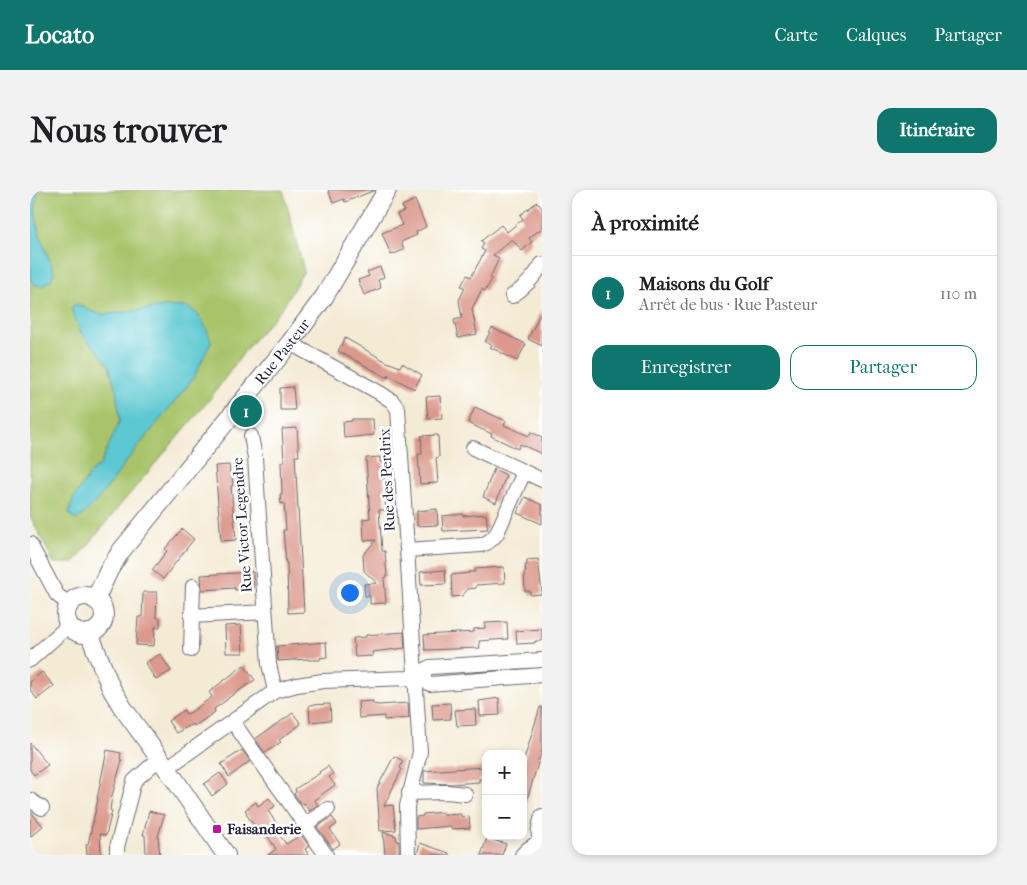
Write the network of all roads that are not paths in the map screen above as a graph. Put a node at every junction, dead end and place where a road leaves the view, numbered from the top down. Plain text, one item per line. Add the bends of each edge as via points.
1 (387, 190) edge
2 (542, 264) edge
3 (512, 296) dead end
4 (290, 343) junction
5 (251, 436) dead end
6 (473, 448) dead end
7 (524, 472) junction
8 (542, 480) edge
9 (407, 550) junction
10 (33, 558) edge
11 (193, 586) dead end
12 (95, 600) junction
13 (70, 604) junction
14 (265, 612) junction
15 (191, 616) junction
16 (69, 625) junction
17 (89, 633) junction
18 (191, 650) dead end
19 (30, 660) edge
20 (542, 660) edge
21 (494, 664) junction
22 (542, 675) edge
23 (416, 676) junction
24 (522, 677) junction
25 (542, 686) edge
26 (275, 691) junction
27 (233, 722) junction
28 (163, 763) junction
29 (409, 793) junction
30 (465, 794) dead end
31 (30, 800) edge
32 (42, 808) dead end
33 (328, 808) dead end
34 (542, 816) edge
35 (306, 824) junction
36 (541, 842) edge
37 (117, 855) edge
38 (226, 855) edge
39 (326, 855) edge
40 (408, 855) edge
41 (522, 855) edge

1 - 4 street, Rue Pasteur via 324,296
2 - 3 street via 525,288
4 - 9 street, Rue des Perdrix via 380,393 398,409
4 - 12 street, Rue Pasteur via 121,551
5 - 14 street, Rue Victor Legendre
6 - 7 street
7 - 8 street
7 - 9 street via 497,533 488,543
9 - 23 street, Rue des Perdrix
10 - 13 street via 57,595
11 - 15 street
12 - 13 street via 80,597
12 - 17 street via 102,608 103,616 100,626
13 - 16 street via 66,610
14 - 15 street, Rue Victor Legendre
14 - 26 street, Rue Victor Legendre via 269,664
15 - 18 street
16 - 17 street via 77,632
16 - 19 street
17 - 28 street via 111,688
20 - 21 street
21 - 23 street via 430,667
21 - 24 street
22 - 24 street
23 - 24 street via 430,684
23 - 26 street via 323,681
23 - 29 street, Rue des Perdrix via 420,752
24 - 25 street
26 - 27 street
27 - 28 street
27 - 35 street
28 - 37 street via 134,781
28 - 38 street
29 - 30 street
29 - 40 street, Rue des Perdrix via 406,815
31 - 32 street
33 - 35 street
34 - 36 street via 538,832
35 - 39 street
36 - 41 street

